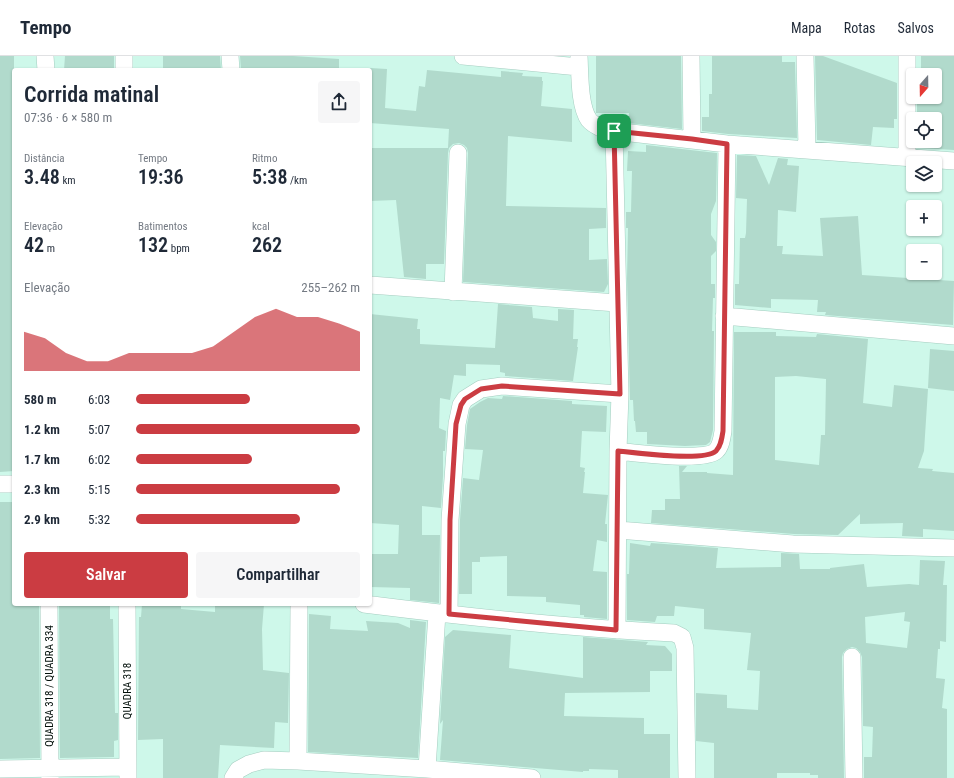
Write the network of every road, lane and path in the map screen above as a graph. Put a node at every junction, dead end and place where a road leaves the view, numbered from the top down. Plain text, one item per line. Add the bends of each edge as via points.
1 (46, 56) edge
2 (124, 56) edge
3 (230, 56) edge
4 (463, 56) edge
5 (691, 56) edge
6 (805, 56) edge
7 (907, 56) edge
8 (579, 62) edge
9 (46, 68) edge
10 (124, 68) edge
11 (231, 68) edge
12 (614, 131) junction
13 (692, 139) junction
14 (727, 144) junction
15 (807, 149) junction
16 (458, 153) dead end
17 (907, 156) edge
18 (906, 157) edge
19 (942, 160) edge
20 (954, 161) edge
21 (372, 285) edge
22 (453, 292) junction
23 (617, 303) junction
24 (724, 316) junction
25 (954, 336) edge
26 (620, 394) junction
27 (618, 451) junction
28 (0, 484) edge
29 (12, 484) edge
30 (618, 530) junction
31 (954, 548) edge
32 (372, 605) edge
33 (49, 606) edge
34 (127, 606) edge
35 (299, 606) edge
36 (443, 614) junction
37 (616, 630) junction
38 (852, 657) dead end
39 (298, 761) junction
40 (0, 769) edge
41 (427, 769) junction
42 (50, 773) edge
43 (128, 773) edge
44 (497, 776) edge
45 (233, 778) edge
46 (532, 778) edge
47 (687, 778) edge
48 (854, 778) edge

1 - 9 street
2 - 10 street
3 - 11 street
4 - 8 street
5 - 13 street
6 - 15 street
7 - 17 street
8 - 12 street via 582,104 589,120 605,130
12 - 13 street
12 - 23 street
13 - 14 street
14 - 15 street
14 - 24 street
15 - 18 street
16 - 22 street
19 - 20 street
21 - 22 street
22 - 23 street
23 - 26 street
24 - 25 street
24 - 27 street via 723,431 715,452 701,456 672,456
26 - 27 street
26 - 36 street via 502,386 481,389 465,399 456,424
27 - 30 street
28 - 29 street
30 - 31 street via 793,544
30 - 37 street
32 - 36 street
33 - 42 street, QUADRA 318 / QUADRA 334
34 - 43 street, QUADRA 318
35 - 39 street
36 - 37 street
36 - 41 street
37 - 47 street via 674,633 685,642
38 - 48 street
39 - 41 street
39 - 45 street via 256,762 238,770
40 - 42 street
41 - 44 street
42 - 43 street
44 - 46 street

